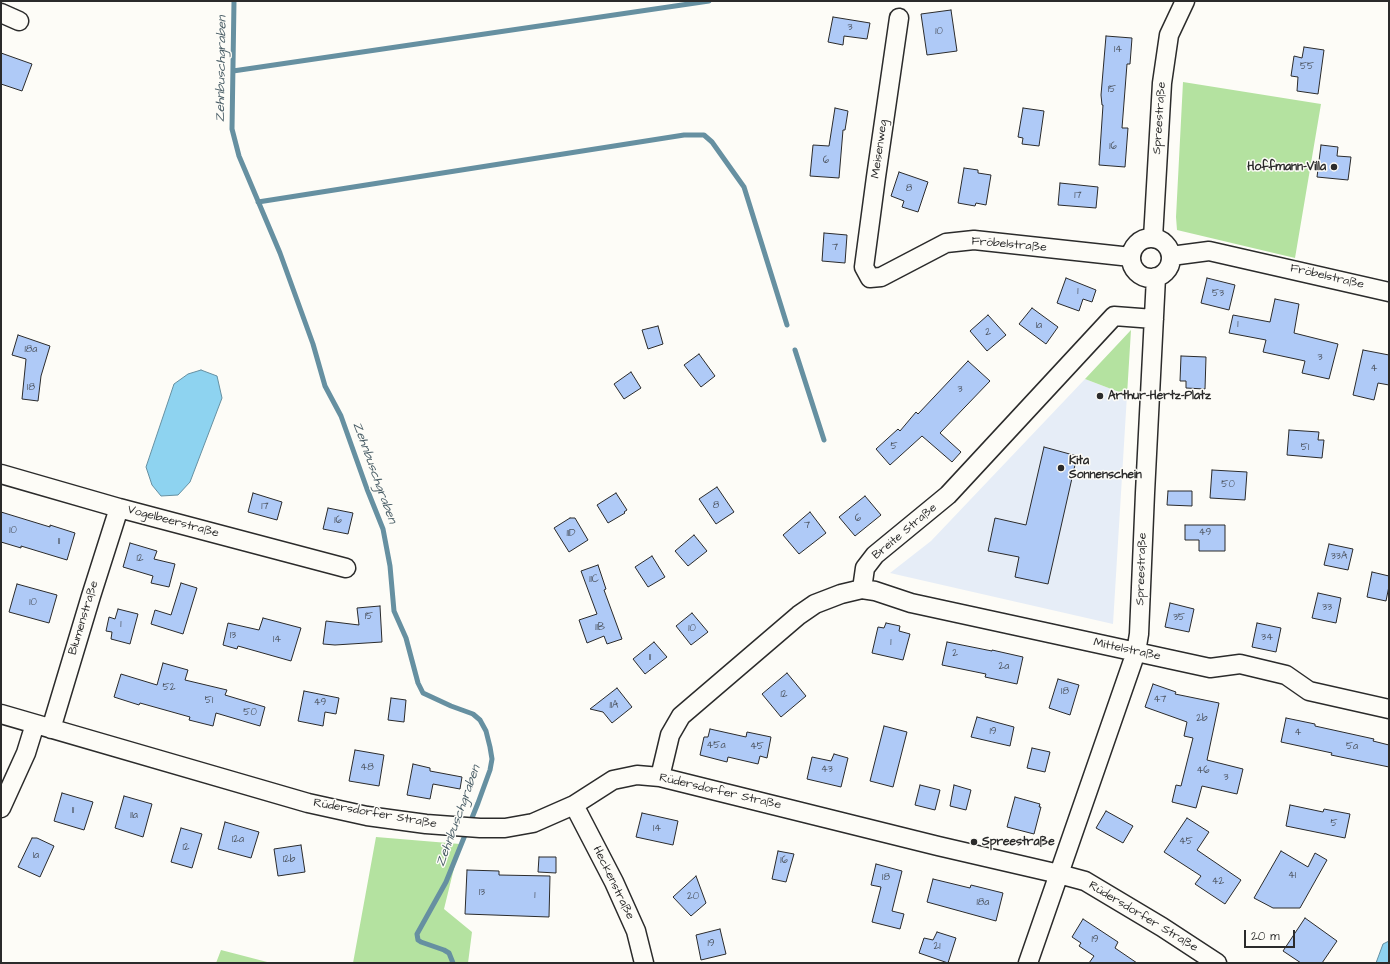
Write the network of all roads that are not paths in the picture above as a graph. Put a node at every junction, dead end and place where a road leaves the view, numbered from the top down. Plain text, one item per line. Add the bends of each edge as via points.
1 (1185, 1) edge
2 (1, 13) edge
3 (899, 18) dead end
4 (19, 21) dead end
5 (1153, 238) junction
6 (1171, 256) junction
7 (1131, 257) junction
8 (1156, 277) junction
9 (870, 278) joint
10 (1389, 292) edge
11 (1154, 319) junction
12 (1, 474) edge
13 (119, 508) junction
14 (346, 568) dead end
15 (862, 589) junction
16 (1136, 652) junction
17 (1389, 709) edge
18 (1, 714) edge
19 (43, 726) junction
20 (660, 777) junction
21 (574, 805) junction
22 (1, 808) edge
23 (1060, 874) junction
24 (644, 963) edge
25 (1028, 963) edge
26 (1217, 963) edge

1 - 5 street, Spreestraße via 1169,35 1162,83
2 - 4 street
3 - 9 street, Meisenweg via 864,267
5 - 6 street via 1162,241 1168,247
5 - 7 street via 1141,241
6 - 8 street via 1167,270
6 - 10 street, Fröbelstraße via 1209,250
7 - 8 street via 1133,266 1139,273 1147,277
7 - 9 street, Fröbelstraße via 974,240 946,243 881,277
8 - 11 street, Spreestraße
11 - 15 street, Breite Straße via 1114,316 948,494 875,555 865,568
11 - 16 street, Spreestraße via 1139,634
12 - 13 street, Vogelbeerstraße
13 - 14 street, Vogelbeerstraße
13 - 19 street, Blumenstraße via 91,596
15 - 16 street, Mittelstraße via 911,603
15 - 20 street via 815,604 799,615 681,716 670,735
16 - 17 street, Mittelstraße via 1210,668 1240,664 1286,675 1309,691
16 - 23 street, Spreestraße
18 - 19 street, Rüdersdorfer Straße
19 - 21 street, Rüdersdorfer Straße via 308,803 367,816 457,827 505,828 533,823
19 - 22 street, Blumenstraße via 26,753
20 - 21 street, Rüdersdorfer Straße via 637,775 613,780
20 - 23 street, Rüdersdorfer Straße
21 - 24 street, Heckenstraße via 636,931
23 - 25 street, Spreestraße
23 - 26 street, Rüdersdorfer Straße via 1085,881

